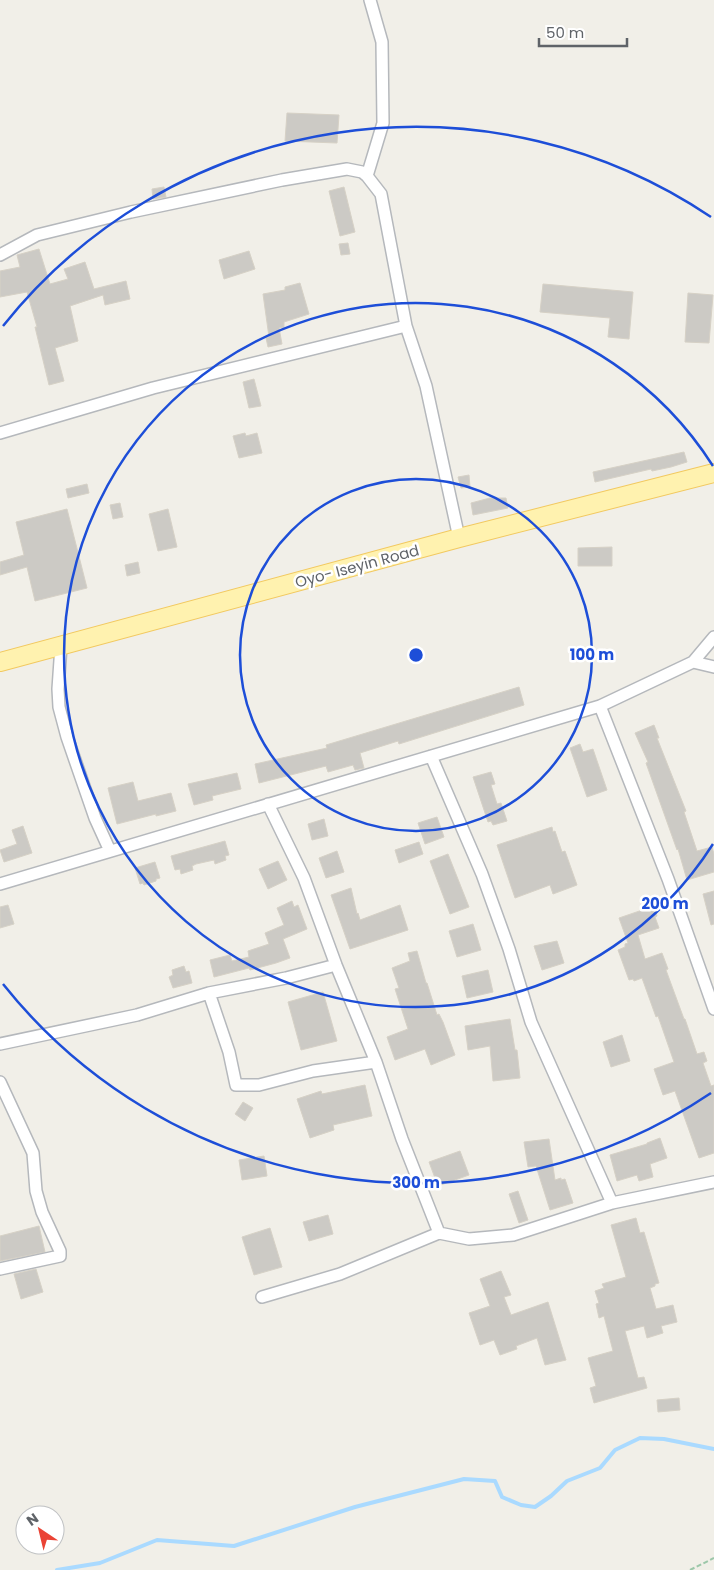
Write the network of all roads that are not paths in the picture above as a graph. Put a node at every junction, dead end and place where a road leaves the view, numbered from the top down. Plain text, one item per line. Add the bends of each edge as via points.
1 (370, 0) edge
2 (367, 176) junction
3 (0, 255) edge
4 (406, 326) junction
5 (0, 433) edge
6 (714, 473) edge
7 (460, 538) junction
8 (714, 637) edge
9 (61, 646) junction
10 (0, 662) edge
11 (694, 662) junction
12 (714, 667) edge
13 (600, 706) junction
14 (431, 756) junction
15 (268, 804) junction
16 (110, 851) junction
17 (0, 884) edge
18 (336, 965) junction
19 (210, 993) junction
20 (714, 1010) edge
21 (0, 1044) edge
22 (376, 1062) junction
23 (0, 1082) edge
24 (714, 1182) edge
25 (612, 1204) junction
26 (439, 1233) junction
27 (0, 1269) edge
28 (262, 1297) dead end

1 - 2 street via 382,42 382,124
2 - 3 street via 347,169 131,212 37,235
2 - 4 street via 381,194
4 - 5 street via 154,388
4 - 7 street via 426,386
6 - 7 main road, Oyo- Iseyin Road
7 - 9 main road, Oyo- Iseyin Road
8 - 11 street
9 - 10 main road, Oyo- Iseyin Road
9 - 16 street via 58,689 67,737
11 - 12 street
11 - 13 street
13 - 14 street
13 - 20 street via 668,879
14 - 15 street
14 - 25 street via 482,874 532,1022
15 - 16 street
15 - 18 street via 304,878
16 - 17 street
18 - 19 street
18 - 22 street
19 - 21 street via 137,1015
19 - 22 street via 236,1085 259,1085 313,1071
22 - 26 street
23 - 27 street via 33,1153 36,1191 60,1256
24 - 25 street
25 - 26 street via 513,1236 469,1239
26 - 28 street via 340,1274

